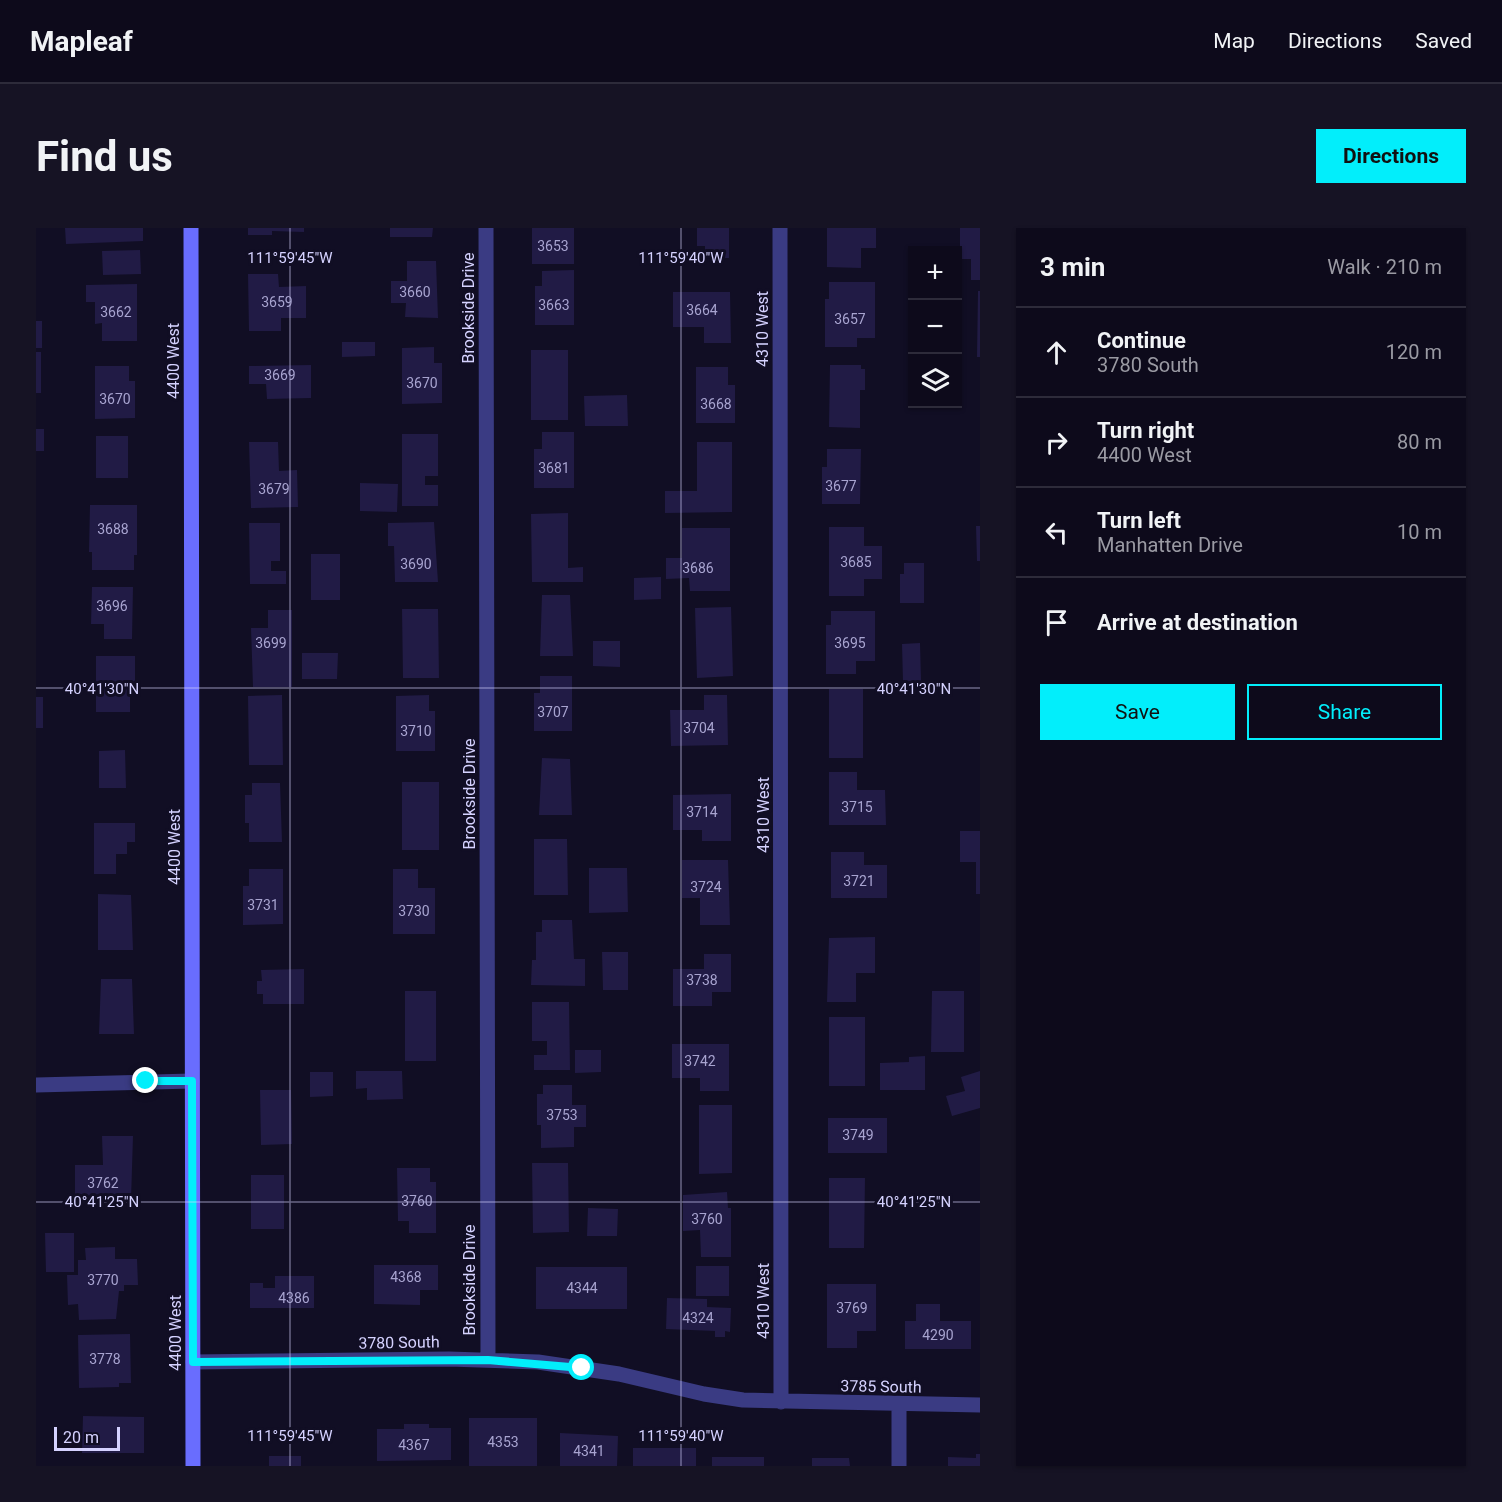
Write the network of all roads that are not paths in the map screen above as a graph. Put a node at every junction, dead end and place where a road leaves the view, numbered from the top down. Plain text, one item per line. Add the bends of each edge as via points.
1 (190, 228) edge
2 (486, 228) edge
3 (780, 228) edge
4 (192, 1081) junction
5 (36, 1085) edge
6 (488, 1360) junction
7 (193, 1362) junction
8 (781, 1402) junction
9 (899, 1404) junction
10 (980, 1405) edge
11 (193, 1466) edge
12 (899, 1466) edge

1 - 4 street, 4400 West
2 - 6 street, Brookside Drive
3 - 8 street, 4310 West
4 - 5 street
4 - 7 street, 4400 West
6 - 7 street, 3780 South
6 - 8 street, 3780 South via 582,1368 704,1394
7 - 11 street, 4400 West
8 - 9 street, 3785 South
9 - 10 street, 3785 South
9 - 12 street

